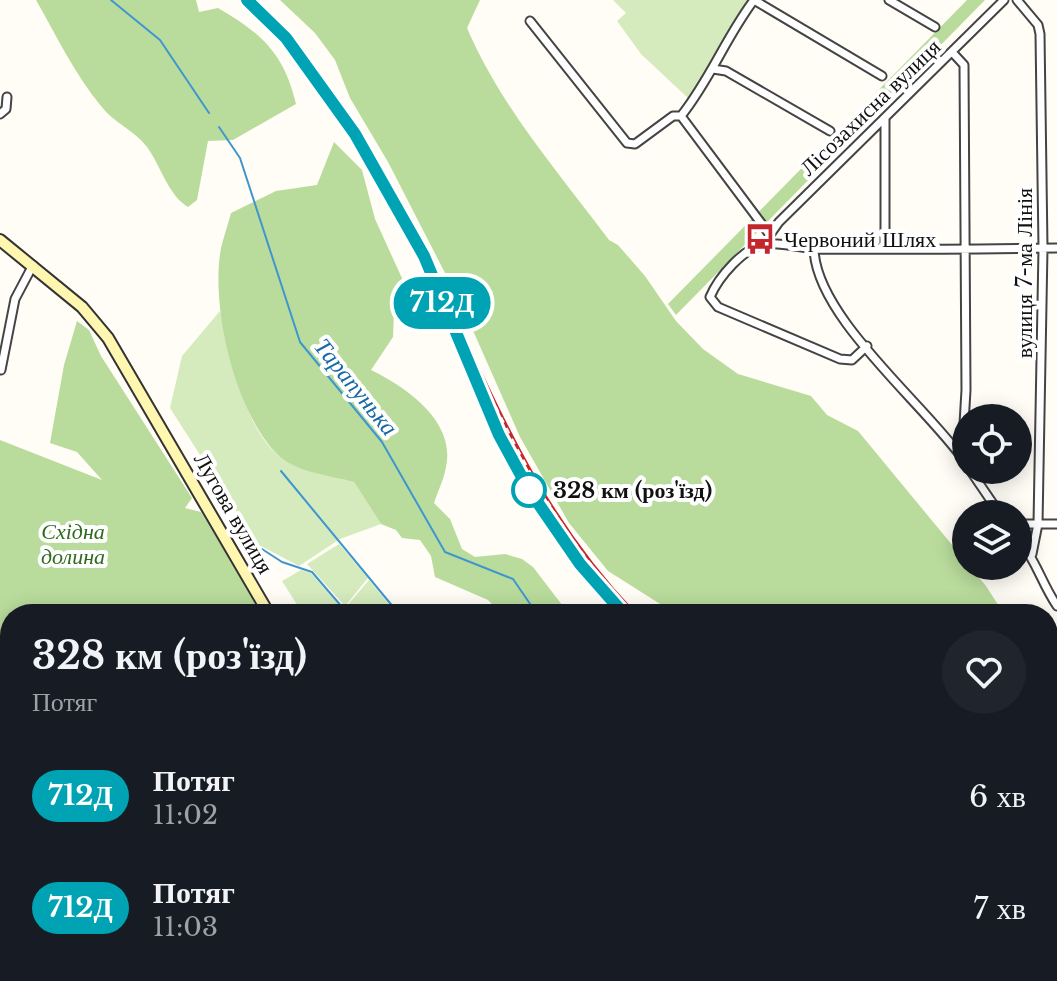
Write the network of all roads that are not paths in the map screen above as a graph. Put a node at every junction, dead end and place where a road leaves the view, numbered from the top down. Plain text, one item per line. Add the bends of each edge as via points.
1 (754, 0) edge
2 (889, 0) edge
3 (1004, 0) edge
4 (1017, 0) edge
5 (530, 21) dead end
6 (935, 27) dead end
7 (952, 52) junction
8 (713, 69) junction
9 (882, 76) dead end
10 (7, 97) dead end
11 (0, 114) edge
12 (677, 116) junction
13 (885, 118) junction
14 (830, 131) dead end
15 (770, 235) junction
16 (0, 240) edge
17 (767, 244) junction
18 (885, 247) junction
19 (965, 247) junction
20 (1043, 248) junction
21 (1057, 248) edge
22 (814, 249) junction
23 (33, 265) junction
24 (867, 346) junction
25 (1, 370) edge
26 (964, 404) edge
27 (952, 446) edge
28 (1032, 524) edge
29 (1038, 524) junction
30 (1057, 524) edge
31 (1032, 554) joint
32 (263, 604) edge
33 (1056, 604) edge

1 - 8 street via 736,22
1 - 9 street
2 - 6 street
3 - 7 street, Лісозахисна вулиця
4 - 20 street, вулиця 7-ма Лінія via 1040,34
5 - 12 street via 627,143 635,144
7 - 13 street, Лісозахисна вулиця
7 - 19 street via 964,65
8 - 12 street
8 - 14 street via 726,71
10 - 11 street
12 - 15 street
13 - 15 street, Лісозахисна вулиця
13 - 18 street
15 - 17 street, Лісозахисна вулиця
16 - 23 street, Лугова вулиця
17 - 22 street
17 - 24 street via 753,248 715,286 710,297 718,307 840,359 852,360
18 - 19 street
18 - 22 street
19 - 20 street
19 - 26 street
20 - 21 street
20 - 29 street, вулиця 7-ма Лінія
22 - 24 street via 815,264 845,322
23 - 25 street via 15,299
23 - 32 street, Лугова вулиця via 82,307 108,338
24 - 27 street
28 - 29 street
29 - 30 street
29 - 31 street, вулиця 7-ма Лінія
31 - 33 street

